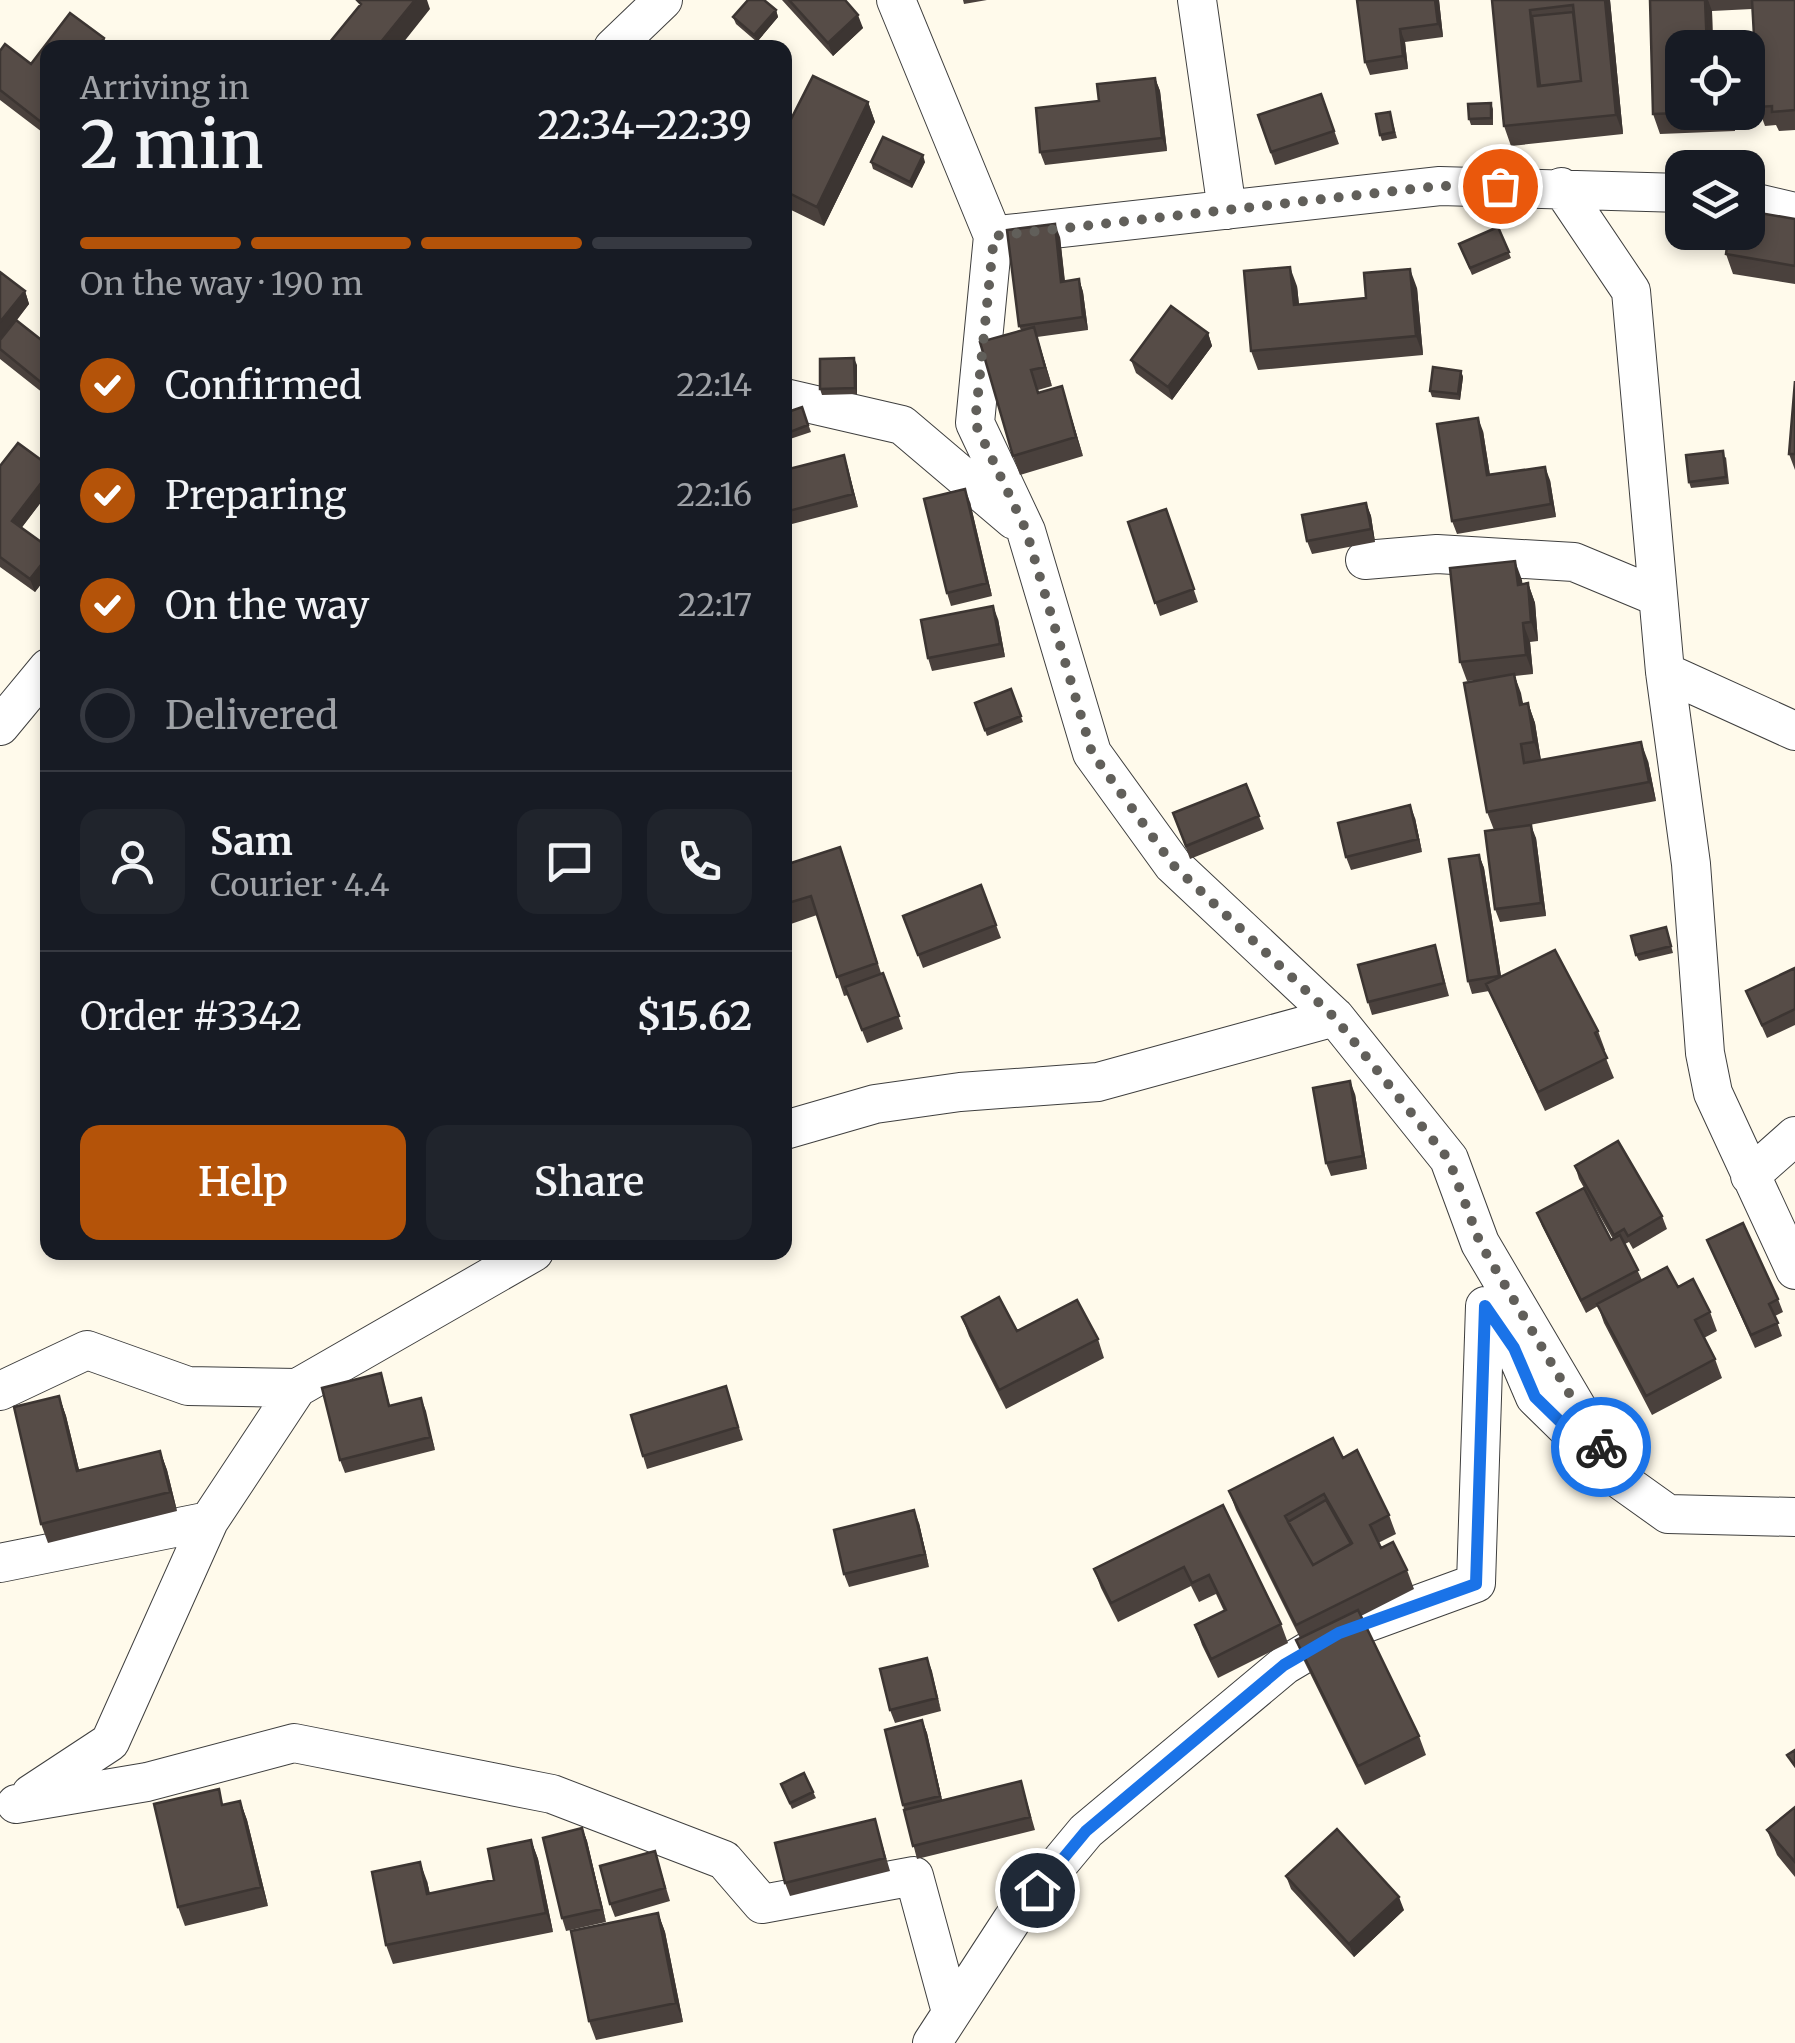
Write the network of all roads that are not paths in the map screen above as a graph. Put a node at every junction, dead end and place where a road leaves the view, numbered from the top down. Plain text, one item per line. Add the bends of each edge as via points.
1 (663, 0) edge
2 (896, 0) edge
3 (1197, 0) edge
4 (621, 40) edge
5 (1561, 186) junction
6 (1665, 193) edge
7 (1765, 205) edge
8 (1227, 210) junction
9 (1795, 212) edge
10 (994, 236) junction
11 (792, 400) edge
12 (1026, 530) junction
13 (1365, 560) dead end
14 (1658, 596) junction
15 (1665, 672) junction
16 (40, 678) edge
17 (0, 726) edge
18 (1795, 732) edge
19 (1335, 1018) junction
20 (792, 1128) edge
21 (1795, 1136) edge
22 (1750, 1176) junction
23 (520, 1260) edge
24 (1795, 1270) edge
25 (297, 1388) junction
26 (0, 1391) edge
27 (1619, 1479) junction
28 (1795, 1518) edge
29 (209, 1521) junction
30 (0, 1564) edge
31 (8, 1804) edge
32 (941, 2028) edge

1 - 4 street
2 - 10 street
3 - 8 street
5 - 6 street
5 - 8 street via 1440,186
5 - 14 street via 1631,291
7 - 9 street
8 - 10 street
10 - 12 street via 975,423
11 - 12 street via 902,425
12 - 19 street via 1092,753 1173,865
13 - 14 street via 1438,554 1574,562
14 - 15 street
15 - 18 street
15 - 22 street via 1691,864 1705,1053 1713,1094
16 - 17 street
19 - 20 street via 1098,1082 875,1104
19 - 27 street via 1449,1160 1480,1243
21 - 22 street
22 - 24 street
23 - 25 street
25 - 26 street via 188,1386 87,1350
25 - 29 street
27 - 28 street via 1668,1514
27 - 32 street via 1535,1397 1514,1348 1485,1306 1476,1584 1339,1633 1284,1665 1086,1831 1012,1920
29 - 30 street
29 - 31 street via 110,1742
31 - 32 street via 147,1782 294,1743 552,1794 724,1860 762,1904 914,1876

